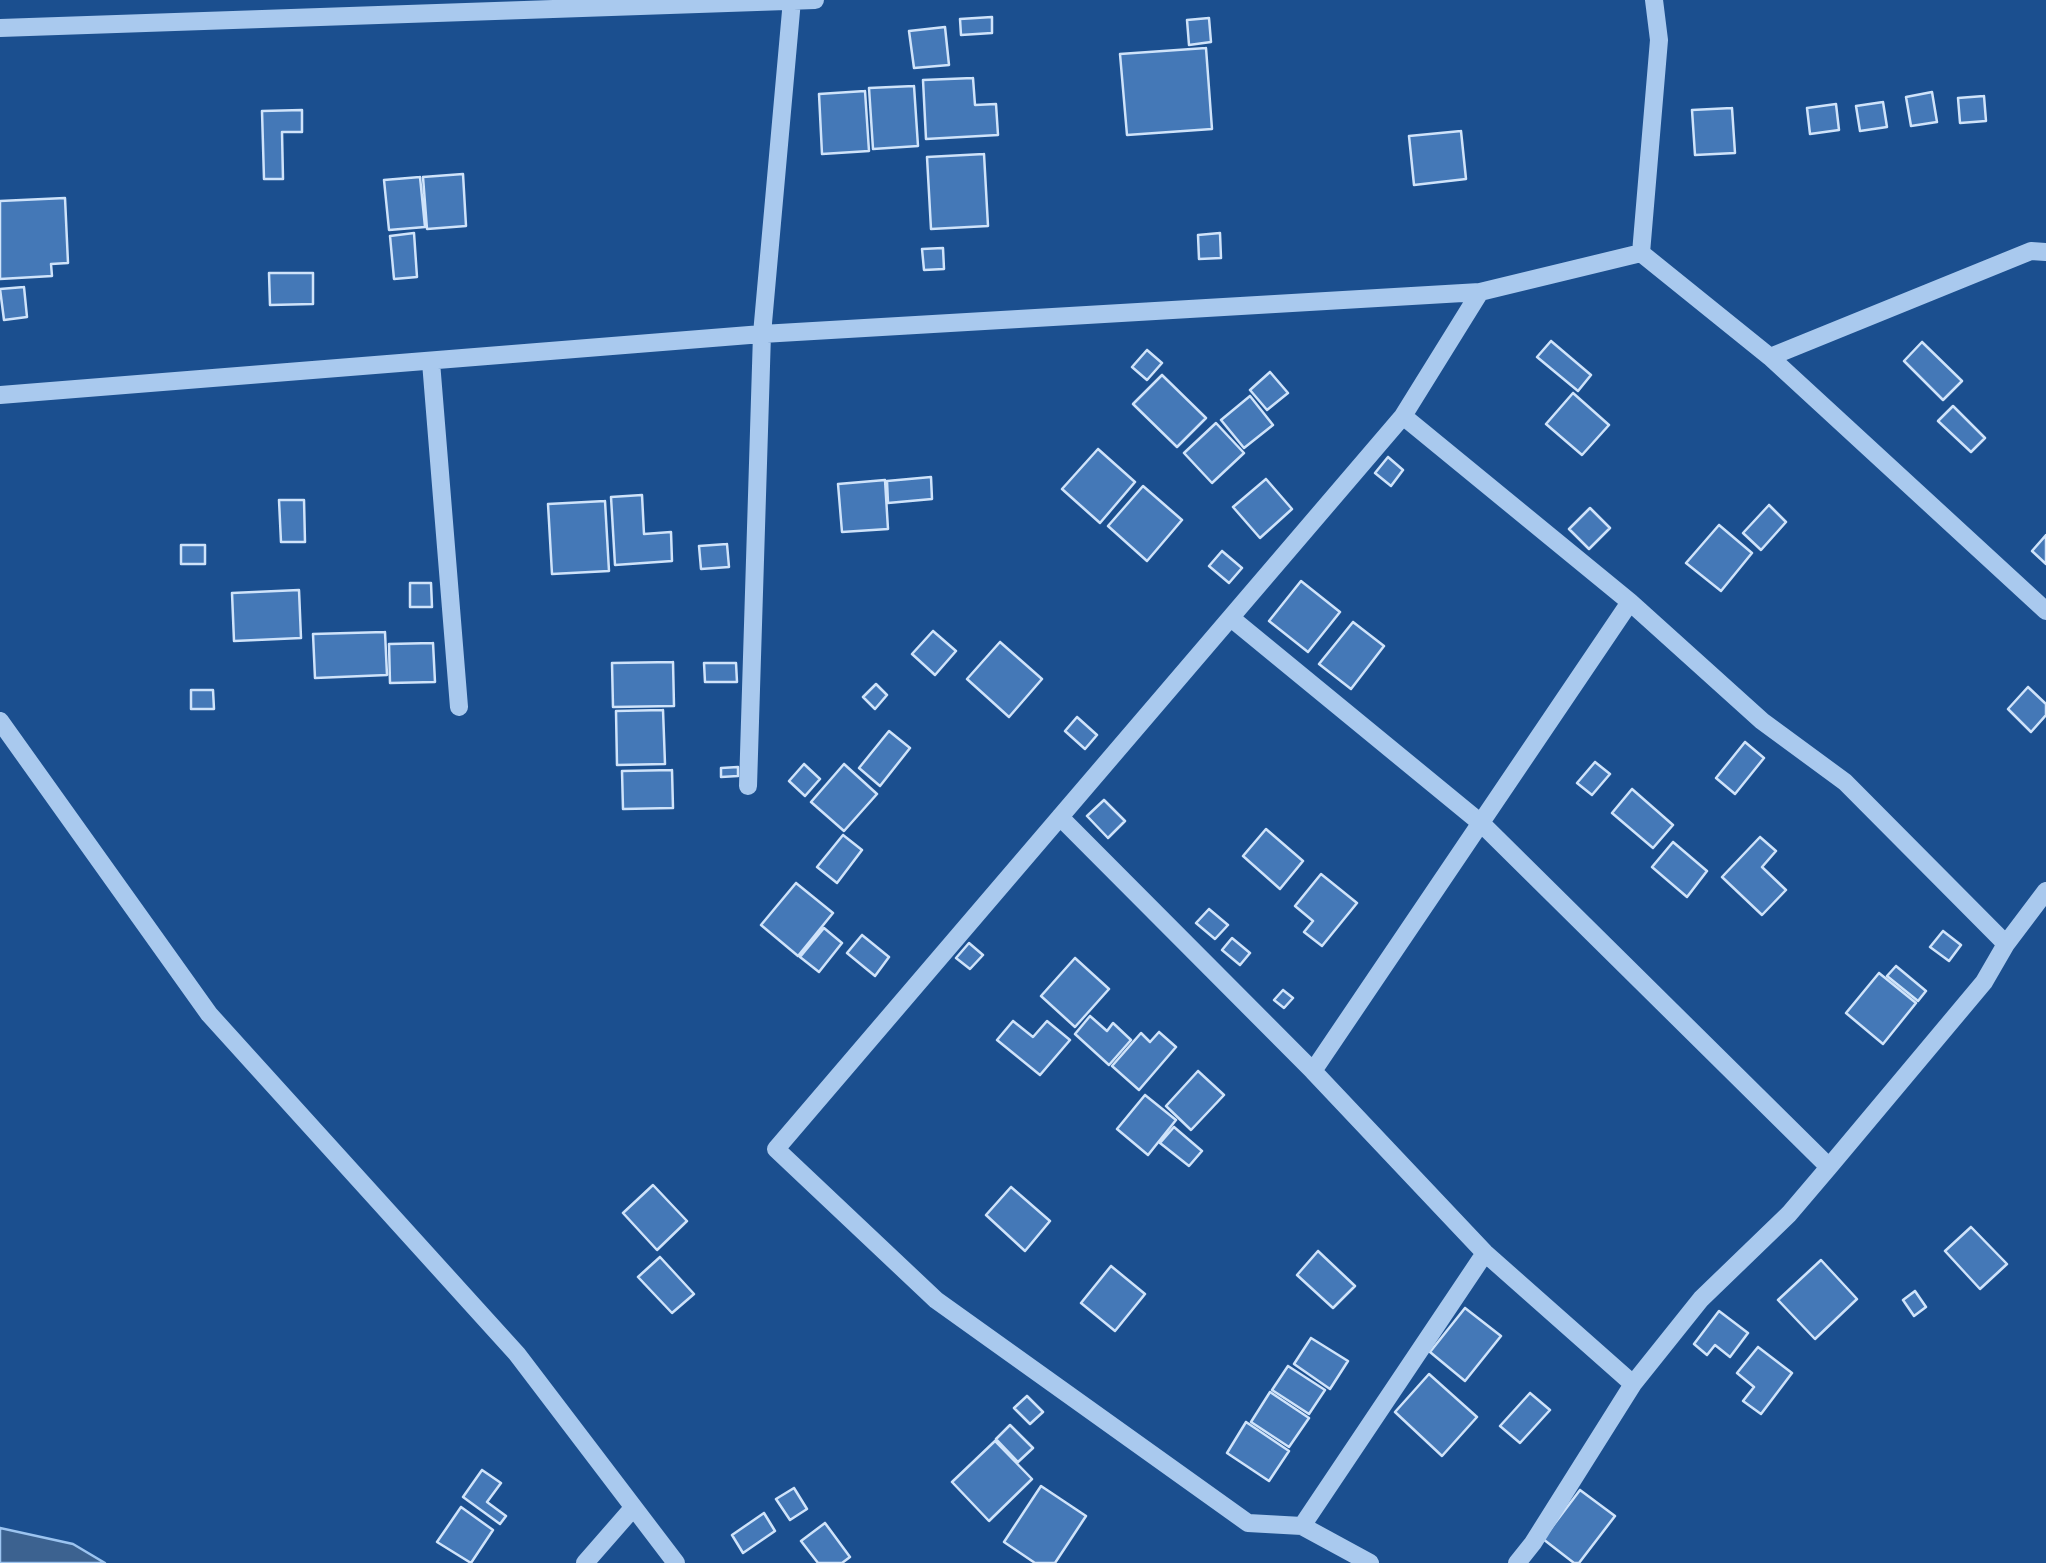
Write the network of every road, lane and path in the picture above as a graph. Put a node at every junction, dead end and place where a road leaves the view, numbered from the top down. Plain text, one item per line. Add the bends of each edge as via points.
1 (815, 0) edge
2 (1654, 0) edge
3 (792, 1) edge
4 (0, 28) edge
5 (2046, 252) edge
6 (1640, 253) junction
7 (1480, 292) junction
8 (762, 334) junction
9 (1770, 357) junction
10 (431, 362) junction
11 (0, 395) edge
12 (1404, 416) junction
13 (1630, 602) junction
14 (2046, 612) edge
15 (1231, 618) junction
16 (459, 707) dead end
17 (0, 721) edge
18 (748, 786) dead end
19 (1060, 817) junction
20 (1482, 824) junction
21 (2046, 891) edge
22 (2006, 944) junction
23 (1313, 1071) junction
24 (1829, 1167) junction
25 (1485, 1253) junction
26 (1632, 1384) junction
27 (634, 1508) junction
28 (1302, 1526) junction
29 (585, 1563) edge
30 (676, 1563) edge
31 (1370, 1563) edge
32 (1517, 1563) edge

1 - 3 street
2 - 6 street via 1659,40
3 - 4 street
3 - 8 street
5 - 9 street
6 - 7 street
6 - 9 street
7 - 8 street
7 - 12 street
8 - 10 street
8 - 18 street
9 - 14 street
10 - 11 street
10 - 16 street
12 - 13 street
12 - 15 street
13 - 20 street
13 - 22 street via 1762,720 1845,782
15 - 19 street
15 - 20 street
17 - 27 street via 209,1014 516,1354
19 - 23 street
19 - 28 street via 776,1149 936,1300 1066,1394 1248,1523
20 - 23 street
20 - 24 street
21 - 22 street
22 - 24 street via 1984,982
23 - 25 street
24 - 26 street via 1701,1299
25 - 26 street
25 - 28 street
26 - 32 street
27 - 29 street
27 - 30 street
28 - 31 street

